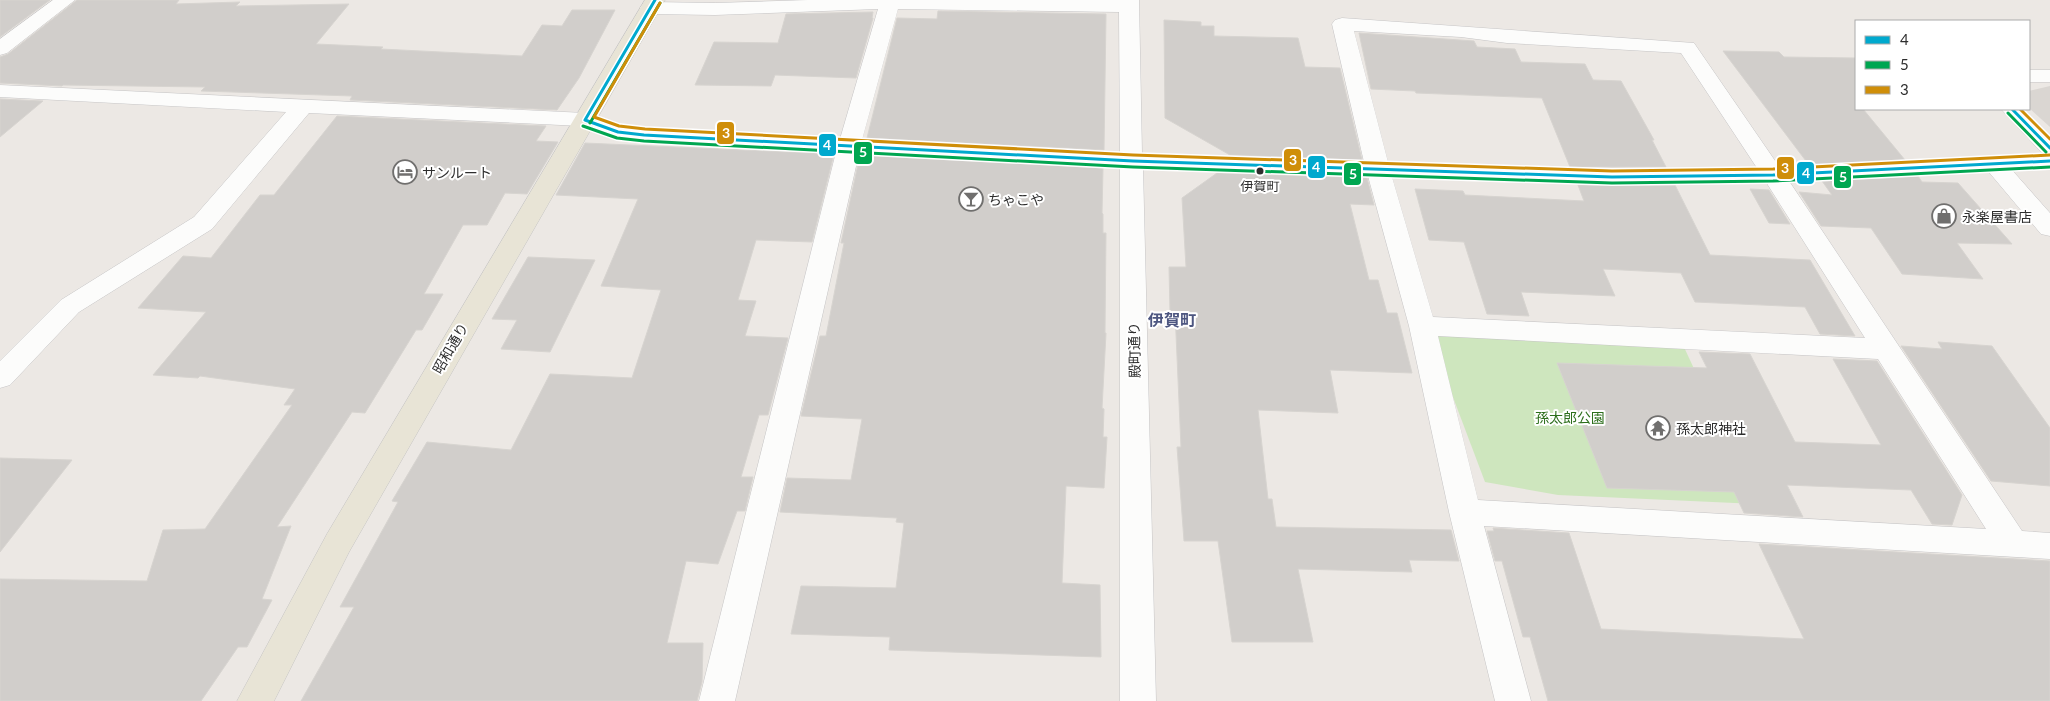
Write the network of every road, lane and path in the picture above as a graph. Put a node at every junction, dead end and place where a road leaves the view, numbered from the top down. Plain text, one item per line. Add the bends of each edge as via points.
1 (65, 0) edge
2 (890, 3) junction
3 (1129, 3) edge
4 (652, 4) edge
5 (0, 49) edge
6 (2030, 76) edge
7 (2050, 76) edge
8 (0, 91) edge
9 (304, 105) junction
10 (2013, 110) edge
11 (585, 120) junction
12 (850, 146) junction
13 (2050, 148) edge
14 (1132, 160) junction
15 (2050, 161) edge
16 (1994, 164) junction
17 (1378, 170) junction
18 (1773, 175) junction
19 (2050, 228) edge
20 (1422, 326) junction
21 (1885, 349) junction
22 (0, 378) edge
23 (1465, 512) junction
24 (2013, 544) junction
25 (2050, 546) edge
26 (254, 701) edge
27 (717, 701) edge
28 (1138, 701) edge
29 (1514, 701) edge

1 - 5 street
2 - 3 street
2 - 4 street via 715,8
2 - 12 street
3 - 14 street, 殿町通り
4 - 11 main road, 昭和通り
6 - 7 street
8 - 9 street
9 - 11 street
9 - 22 street via 203,223 70,306
10 - 13 street
11 - 12 street via 618,132 644,135
11 - 26 main road, 昭和通り via 338,543
12 - 14 street
12 - 27 street
14 - 17 street
14 - 28 street, 殿町通り
15 - 16 street
16 - 18 street
16 - 19 street
17 - 18 street via 1612,177
17 - 18 street via 1342,24 1687,47
17 - 20 street
18 - 21 street
20 - 21 street
20 - 23 street
21 - 24 street
23 - 24 street
23 - 29 street
24 - 25 street

